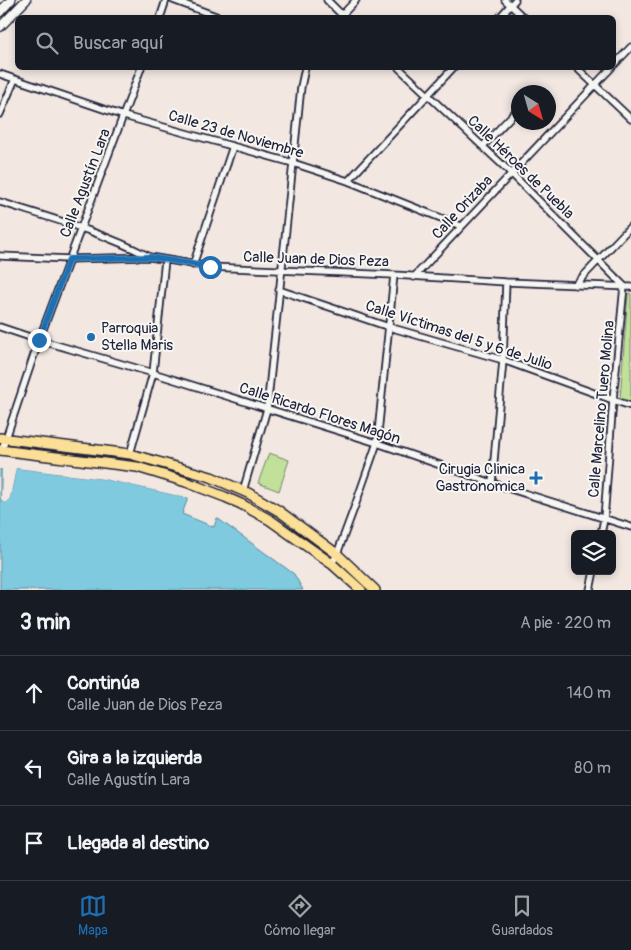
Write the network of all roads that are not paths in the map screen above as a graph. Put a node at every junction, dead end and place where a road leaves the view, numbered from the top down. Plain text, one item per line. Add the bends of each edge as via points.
1 (11, 0) edge
2 (26, 0) edge
3 (166, 0) edge
4 (173, 0) edge
5 (327, 0) edge
6 (356, 0) edge
7 (505, 0) edge
8 (513, 2) edge
9 (0, 12) edge
10 (161, 15) edge
11 (213, 15) edge
12 (340, 15) edge
13 (344, 15) edge
14 (502, 15) edge
15 (522, 15) edge
16 (0, 27) edge
17 (631, 47) edge
18 (616, 62) edge
19 (141, 70) edge
20 (305, 70) edge
21 (402, 70) edge
22 (451, 70) edge
23 (579, 70) edge
24 (608, 70) edge
25 (0, 74) edge
26 (15, 79) junction
27 (595, 84) junction
28 (429, 94) junction
29 (0, 114) edge
30 (124, 116) junction
31 (511, 116) edge
32 (631, 120) edge
33 (234, 146) junction
34 (483, 146) junction
35 (292, 163) junction
36 (511, 173) junction
37 (348, 181) junction
38 (0, 202) edge
39 (462, 226) junction
40 (631, 226) edge
41 (81, 228) junction
42 (0, 256) edge
43 (150, 257) junction
44 (69, 259) junction
45 (165, 260) junction
46 (599, 260) junction
47 (192, 264) junction
48 (282, 271) junction
49 (394, 275) junction
50 (414, 277) junction
51 (506, 282) junction
52 (575, 285) junction
53 (624, 286) junction
54 (631, 287) edge
55 (280, 290) junction
56 (0, 327) edge
57 (389, 327) junction
58 (39, 340) junction
59 (503, 360) junction
60 (153, 373) junction
61 (613, 400) junction
62 (631, 406) edge
63 (267, 408) junction
64 (3, 438) edge
65 (377, 443) junction
66 (1, 450) edge
67 (130, 454) junction
68 (492, 483) junction
69 (243, 491) junction
70 (604, 518) junction
71 (631, 527) edge
72 (602, 530) edge
73 (337, 554) junction
74 (332, 564) junction
75 (593, 575) edge
76 (361, 590) edge
77 (375, 590) edge
78 (590, 590) edge

1 - 9 main road
2 - 16 main road
3 - 10 street
4 - 11 street
5 - 12 street
6 - 13 street
7 - 8 street
8 - 14 street
8 - 15 street
17 - 18 street, Calle Orizaba
19 - 30 street, Calle Agustín Lara
20 - 35 street
21 - 28 street, Calle Héroes de Puebla
22 - 28 street
23 - 27 street
24 - 27 street, Calle Orizaba
25 - 26 street, Calle 23 de Noviembre
26 - 29 street
26 - 30 street, Calle 23 de Noviembre
27 - 32 street
27 - 36 street, Calle Orizaba
28 - 34 street, Calle Héroes de Puebla
28 - 37 street
30 - 33 street, Calle 23 de Noviembre
30 - 41 street, Calle Agustín Lara
31 - 34 street
33 - 35 street, Calle 23 de Noviembre
33 - 47 street
34 - 36 street, Calle Héroes de Puebla
35 - 37 street, Calle 23 de Noviembre
35 - 48 street
36 - 39 street, Calle Orizaba
36 - 46 street, Calle Héroes de Puebla
37 - 39 street, Calle 23 de Noviembre
38 - 41 street
39 - 50 street, Calle Orizaba
40 - 46 street
41 - 43 street
41 - 44 street, Calle Agustín Lara
42 - 44 street, Calle Juan de Dios Peza
43 - 44 street, Calle Juan de Dios Peza
43 - 45 street, Calle Juan de Dios Peza
44 - 58 street, Calle Agustín Lara
45 - 47 street, Calle Juan de Dios Peza
45 - 60 street
46 - 52 street
46 - 53 street, Calle Héroes de Puebla
47 - 48 street, Calle Juan de Dios Peza
48 - 49 street, Calle Juan de Dios Peza
48 - 55 street
49 - 50 street, Calle Juan de Dios Peza
49 - 57 street
50 - 51 street, Calle Juan de Dios Peza
51 - 52 street, Calle Juan de Dios Peza
51 - 59 street
52 - 53 street, Calle Juan de Dios Peza
53 - 54 street, Calle Juan de Dios Peza
53 - 61 street, Calle Marcelino Tuero Molina
55 - 57 street, Calle Víctimas del 5 y 6 de Julio
55 - 63 street
56 - 58 street, Calle Ricardo Flores Magón
57 - 59 street, Calle Víctimas del 5 y 6 de Julio
57 - 65 street
58 - 60 street, Calle Ricardo Flores Magón
58 - 64 street, Calle Agustín Lara
59 - 61 street, Calle Víctimas del 5 y 6 de Julio
59 - 68 street
60 - 63 street, Calle Ricardo Flores Magón
60 - 67 street
61 - 62 street, Calle Víctimas del 5 y 6 de Julio
61 - 70 street, Calle Marcelino Tuero Molina
63 - 65 street, Calle Ricardo Flores Magón
63 - 69 street
64 - 66 street, Calle Agustín Lara
64 - 67 main road
65 - 68 street, Calle Ricardo Flores Magón
65 - 73 street
66 - 74 main road via 128,466 186,482 241,504 270,520
67 - 69 main road via 211,477
68 - 70 street, Calle Ricardo Flores Magón
69 - 73 main road via 279,511
70 - 71 street, Calle Ricardo Flores Magón
70 - 72 street, Calle Marcelino Tuero Molina
73 - 74 street
73 - 77 main road
74 - 76 main road
75 - 78 street

